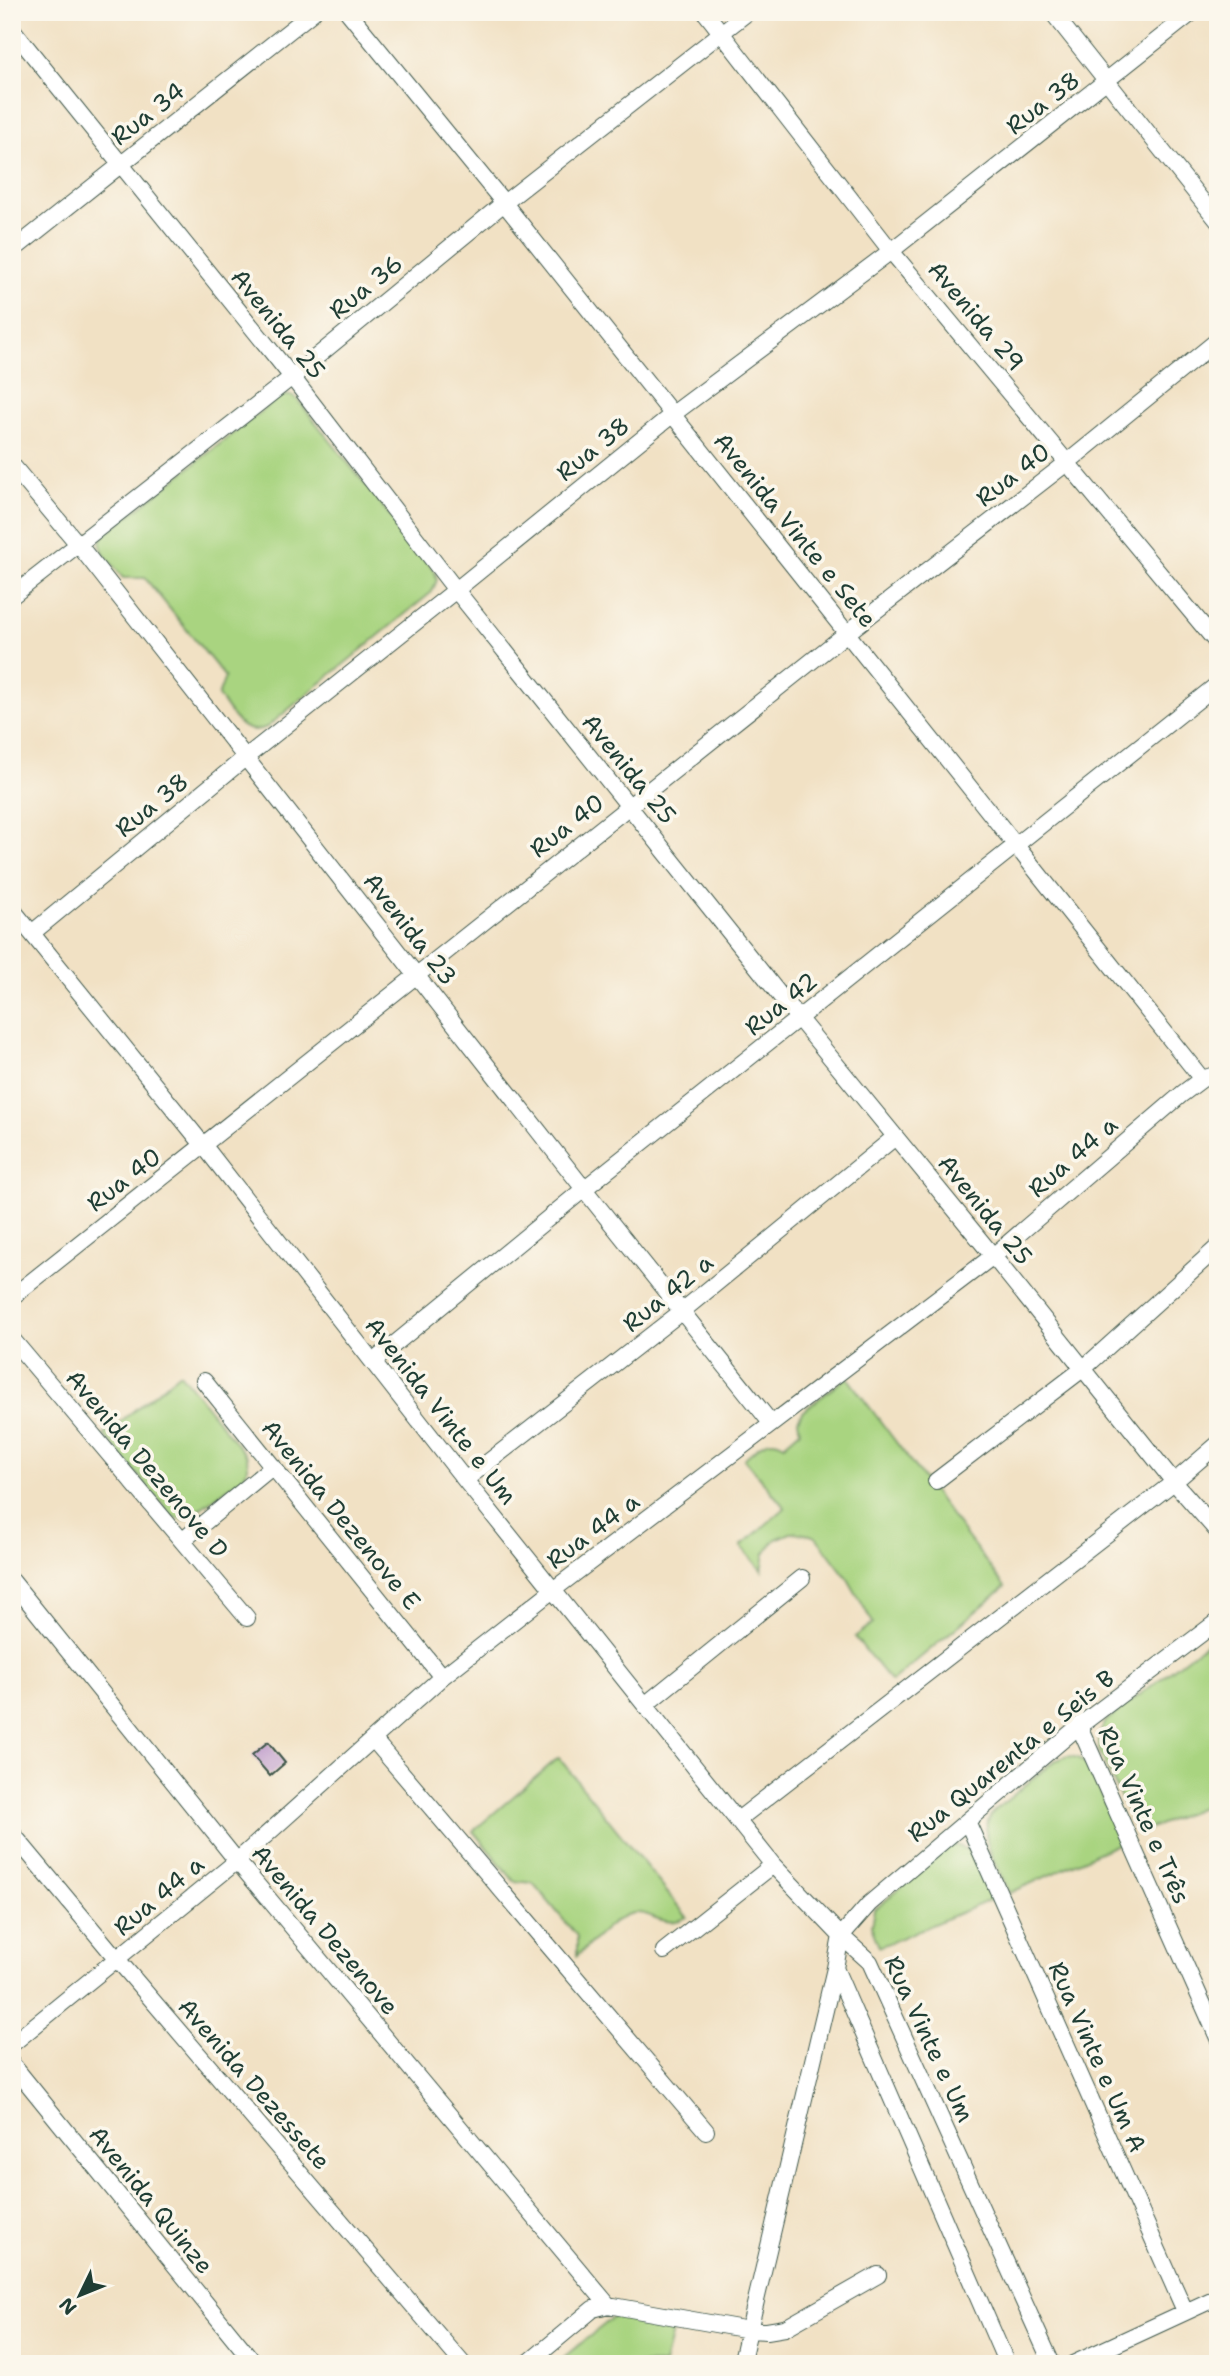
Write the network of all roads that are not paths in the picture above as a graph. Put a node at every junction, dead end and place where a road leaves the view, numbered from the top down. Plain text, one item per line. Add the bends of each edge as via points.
1 (313, 12) edge
2 (348, 12) edge
3 (705, 12) edge
4 (748, 12) edge
5 (1052, 12) edge
6 (1193, 12) edge
7 (12, 29) edge
8 (722, 32) junction
9 (1108, 81) junction
10 (121, 165) junction
11 (504, 203) junction
12 (1218, 221) edge
13 (12, 251) edge
14 (891, 251) junction
15 (1218, 340) edge
16 (292, 377) junction
17 (673, 414) junction
18 (1068, 462) junction
19 (12, 464) edge
20 (78, 544) junction
21 (456, 590) junction
22 (12, 596) edge
23 (848, 633) junction
24 (1218, 644) edge
25 (1218, 684) edge
26 (246, 757) junction
27 (630, 806) junction
28 (1015, 846) junction
29 (12, 909) edge
30 (32, 933) junction
31 (417, 974) junction
32 (799, 1020) junction
33 (1210, 1076) edge
34 (895, 1137) junction
35 (204, 1146) junction
36 (584, 1189) junction
37 (1218, 1247) edge
38 (993, 1256) junction
39 (12, 1297) edge
40 (681, 1312) junction
41 (12, 1339) edge
42 (374, 1361) junction
43 (1084, 1368) junction
44 (204, 1381) dead end
45 (771, 1423) junction
46 (1218, 1444) edge
47 (273, 1466) junction
48 (465, 1480) junction
49 (936, 1481) dead end
50 (1174, 1482) junction
51 (1218, 1532) edge
52 (182, 1541) junction
53 (802, 1578) dead end
54 (12, 1581) edge
55 (553, 1590) junction
56 (247, 1618) dead end
57 (1218, 1621) edge
58 (442, 1677) junction
59 (645, 1705) junction
60 (1079, 1726) junction
61 (373, 1739) junction
62 (739, 1819) junction
63 (967, 1821) junction
64 (12, 1833) edge
65 (237, 1861) junction
66 (774, 1865) junction
67 (841, 1936) junction
68 (664, 1951) dead end
69 (117, 1959) junction
70 (835, 1968) junction
71 (1218, 2038) edge
72 (12, 2044) edge
73 (12, 2064) edge
74 (706, 2131) dead end
75 (878, 2275) dead end
76 (1218, 2297) edge
77 (608, 2305) junction
78 (1185, 2311) junction
79 (749, 2330) junction
80 (255, 2364) edge
81 (463, 2364) edge
82 (527, 2364) edge
83 (741, 2364) edge
84 (1007, 2364) edge
85 (1052, 2364) edge
86 (1073, 2364) edge

1 - 10 street, Rua 34
2 - 11 street, Avenida Vinte e Sete
3 - 8 street, Avenida 29
4 - 8 street, Rua 36
5 - 9 street
6 - 9 street, Rua 38
7 - 10 street, Avenida 25
8 - 11 street, Rua 36
8 - 14 street, Avenida 29
9 - 12 street
9 - 14 street, Rua 38
10 - 13 street, Rua 34
10 - 16 street, Avenida 25
11 - 16 street, Rua 36
11 - 17 street, Avenida Vinte e Sete
14 - 17 street, Rua 38
14 - 18 street, Avenida 29
15 - 18 street, Rua 40
16 - 20 street, Rua 36
16 - 21 street, Avenida 25
17 - 21 street, Rua 38
17 - 23 street, Avenida Vinte e Sete
18 - 23 street, Rua 40
18 - 24 street, Avenida 29
19 - 20 street, Avenida 23
20 - 22 street, Rua 36
20 - 26 street, Avenida 23
21 - 26 street, Rua 38
21 - 27 street, Avenida 25
23 - 27 street, Rua 40
23 - 28 street, Avenida Vinte e Sete
25 - 28 street, Rua 42
26 - 30 street, Rua 38
26 - 31 street, Avenida 23
27 - 31 street, Rua 40
27 - 32 street, Avenida 25
28 - 32 street, Rua 42
28 - 33 street, Avenida Vinte e Sete
29 - 30 street, Avenida Vinte e Um
30 - 35 street, Avenida Vinte e Um
31 - 35 street, Rua 40
31 - 36 street, Avenida 23
32 - 34 street, Avenida 25
32 - 36 street, Rua 42
33 - 38 street, Rua 44 a via 1182,1094
34 - 38 street, Avenida 25
34 - 40 street, Rua 42 a
35 - 39 street, Rua 40
35 - 42 street, Avenida Vinte e Um
36 - 40 street, Avenida 23
36 - 42 street, Rua 42
37 - 43 street
38 - 43 street, Avenida 25
38 - 45 street, Rua 44 a
40 - 45 street, Avenida 23
40 - 48 street, Rua 42 a
41 - 52 street, Avenida Dezenove D
42 - 48 street, Avenida Vinte e Um
43 - 49 street
43 - 50 street, Avenida 25
44 - 47 street, Avenida Dezenove E
45 - 55 street, Rua 44 a
46 - 50 street
47 - 52 street
47 - 58 street, Avenida Dezenove E
48 - 55 street, Avenida Vinte e Um
50 - 51 street, Avenida 25
50 - 62 street
52 - 56 street, Avenida Dezenove D
53 - 59 street
54 - 65 street, Avenida Dezenove
55 - 58 street, Rua 44 a
55 - 59 street, Avenida Vinte e Um
57 - 60 street, Rua Quarenta e Seis B
58 - 61 street, Rua 44 a
59 - 62 street, Avenida Vinte e Um
60 - 63 street, Rua Quarenta e Seis B
60 - 71 street, Rua Vinte e Três
61 - 65 street, Rua 44 a
61 - 74 street
62 - 66 street, Avenida Vinte e Um
63 - 67 street, Rua Quarenta e Seis B via 869,1904
63 - 78 street, Rua Vinte e Um A
64 - 69 street, Avenida Dezessete
65 - 69 street, Rua 44 a
65 - 77 street, Avenida Dezenove
66 - 67 street, Avenida Vinte e Um
66 - 68 street
67 - 70 street
67 - 85 street, Rua Vinte e Um via 870,1962
69 - 72 street, Rua 44 a
69 - 81 street, Avenida Dezessete
70 - 79 street
70 - 84 street
73 - 80 street, Avenida Quinze
75 - 79 street via 785,2328
76 - 78 street
77 - 79 street
77 - 82 street via 593,2309
78 - 86 street
79 - 83 street

